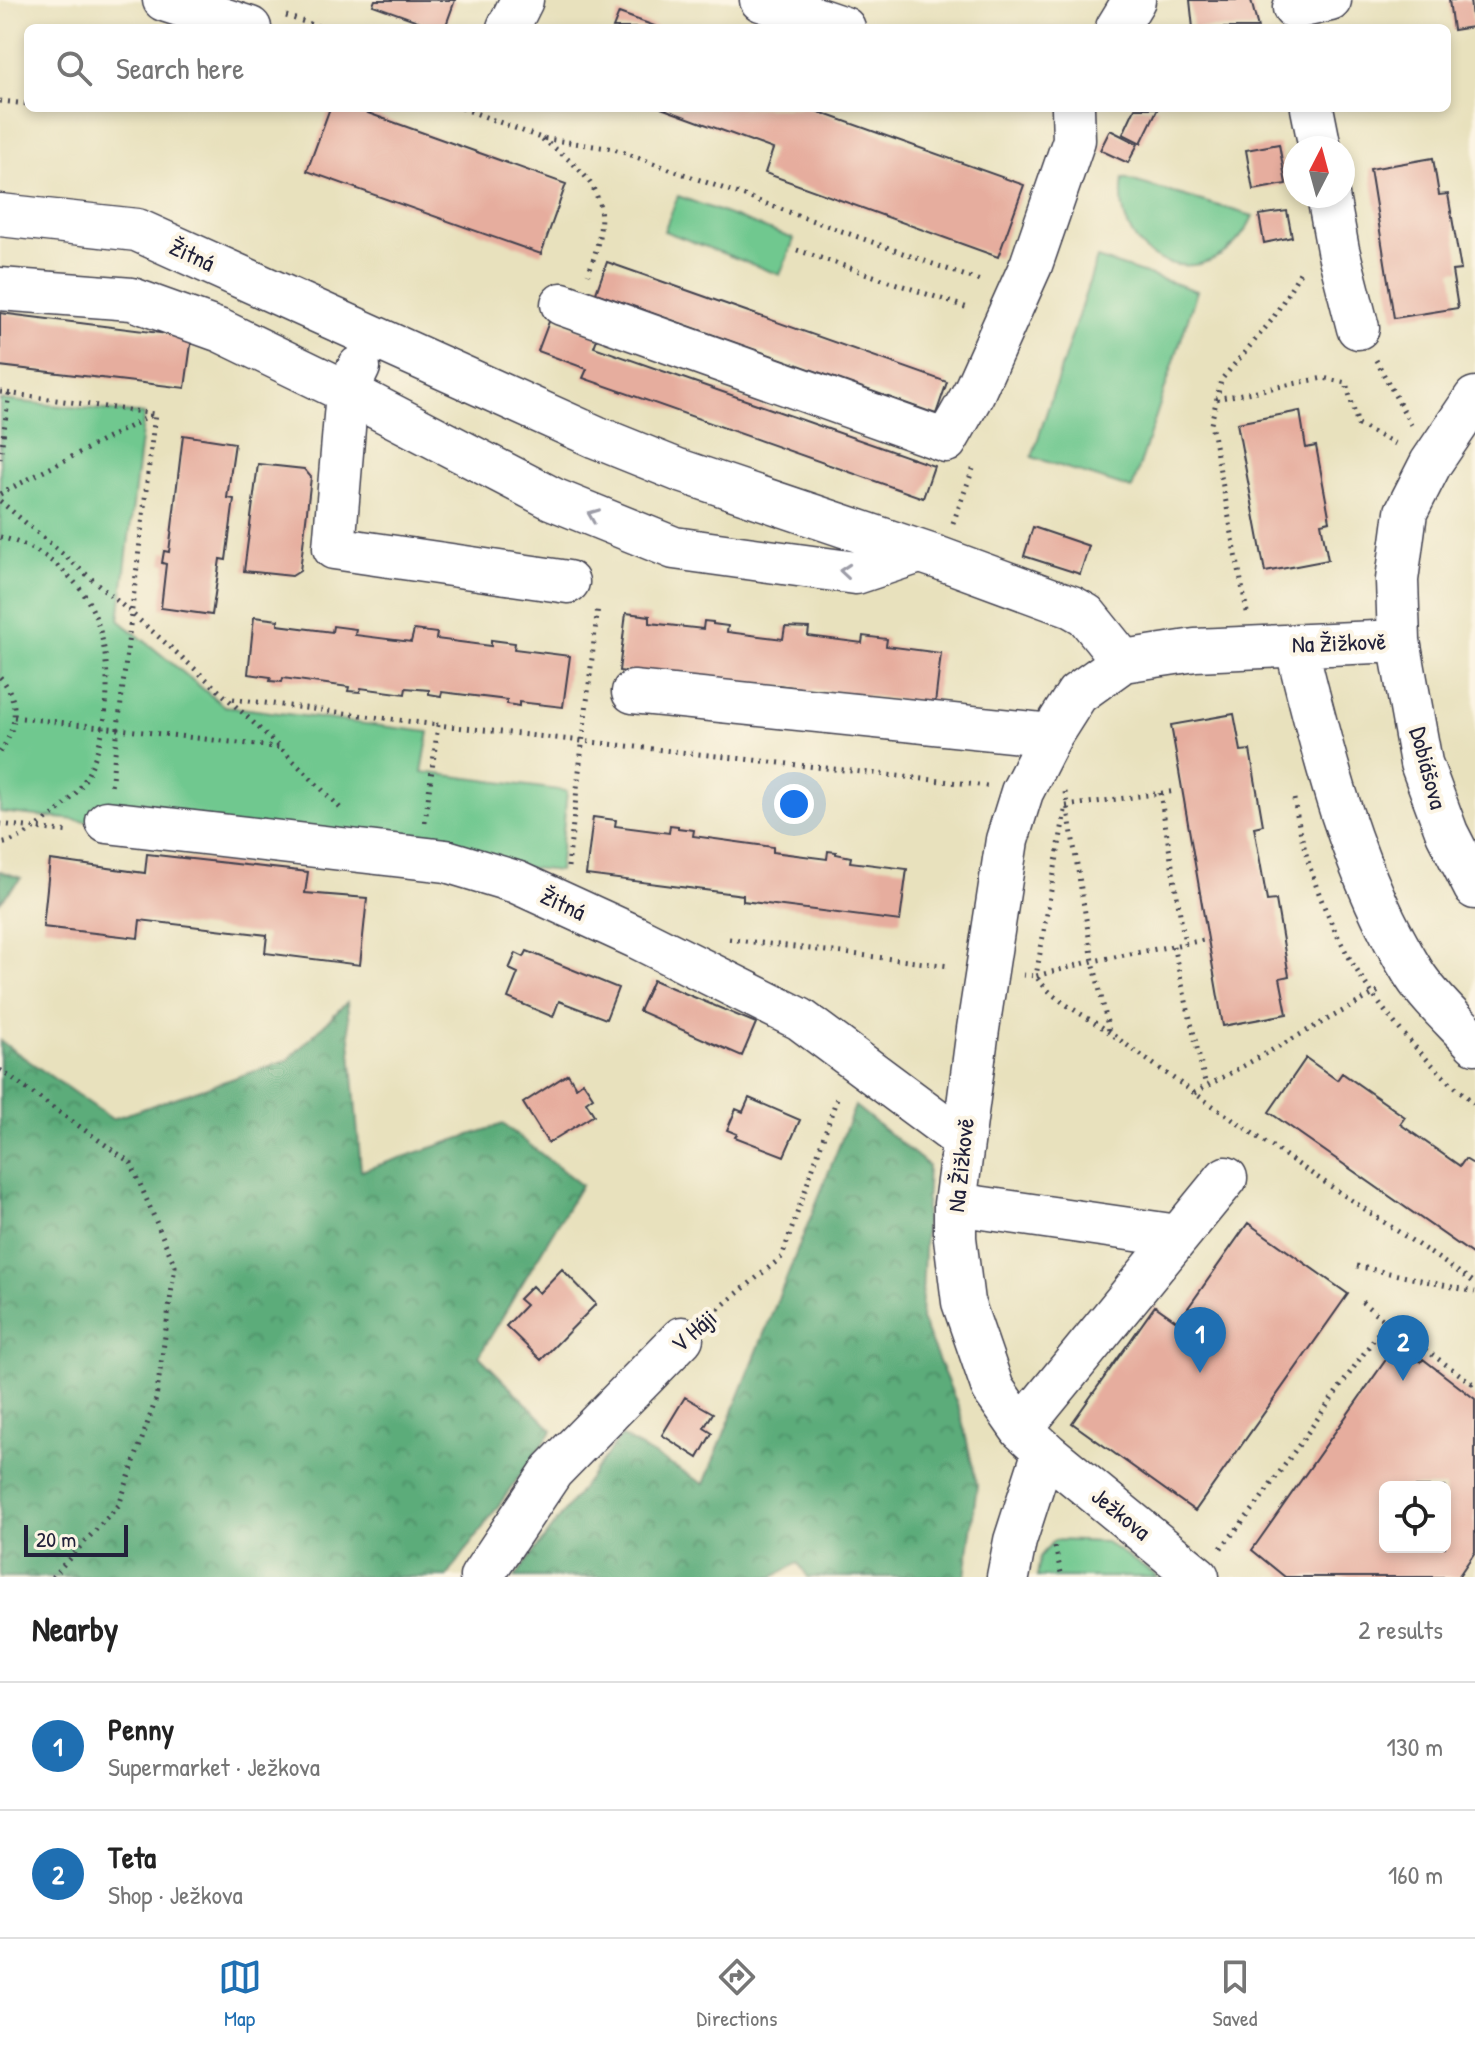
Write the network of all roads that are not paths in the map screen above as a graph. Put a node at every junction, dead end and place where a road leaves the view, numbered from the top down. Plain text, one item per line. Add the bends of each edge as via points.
1 (164, 0) edge
2 (522, 0) edge
3 (761, 0) edge
4 (1134, 0) edge
5 (238, 24) edge
6 (510, 24) edge
7 (832, 24) edge
8 (1119, 24) edge
9 (1073, 112) edge
10 (1313, 112) edge
11 (1318, 136) edge
12 (1330, 208) edge
13 (0, 215) edge
14 (0, 289) edge
15 (569, 306) road end
16 (1358, 328) road end
17 (372, 338) junction
18 (347, 392) junction
19 (1475, 398) edge
20 (919, 552) junction
21 (568, 582) road end
22 (1399, 641) junction
23 (1296, 645) junction
24 (1123, 661) junction
25 (633, 692) dead end
26 (1051, 735) junction
27 (107, 822) road end
28 (1475, 888) edge
29 (1475, 1043) edge
30 (963, 1140) junction
31 (1226, 1178) dead end
32 (955, 1204) junction
33 (1178, 1236) junction
34 (682, 1338) road end
35 (1032, 1440) junction
36 (481, 1577) edge
37 (1008, 1577) edge
38 (1197, 1577) edge

1 - 5 street
2 - 6 street
3 - 7 street
4 - 8 street
9 - 15 street via 1074,140 1031,265 946,441
10 - 11 street
12 - 16 street
13 - 17 street, Žitná via 137,230
14 - 18 street via 132,299 221,331
17 - 18 street
17 - 20 street, Žitná via 678,470
20 -> 18 street via 856,573 674,548 553,499
18 - 21 street via 334,548
19 - 22 street, Na Žižkově via 1406,512 1397,580
20 - 24 street, Žitná via 1072,607 1086,615
22 - 23 street, Na Žižkově
22 - 28 street, Dobiášova via 1421,763
23 - 24 street, Na Žižkově via 1195,650
23 - 29 street via 1360,869 1415,975
24 - 26 street, Na Žižkově via 1077,694
25 - 26 street
26 - 30 street, Na Žižkově via 1022,792 1007,840
27 - 30 street, Žitná via 446,861 516,882 800,1019
30 - 32 street, Na Žižkově
31 - 33 street
32 - 33 street
32 - 35 street, Na Žižkově via 963,1302 993,1389
33 - 35 street
34 - 36 street, V Háji via 552,1471
35 - 37 street
35 - 38 street, Ježkova

